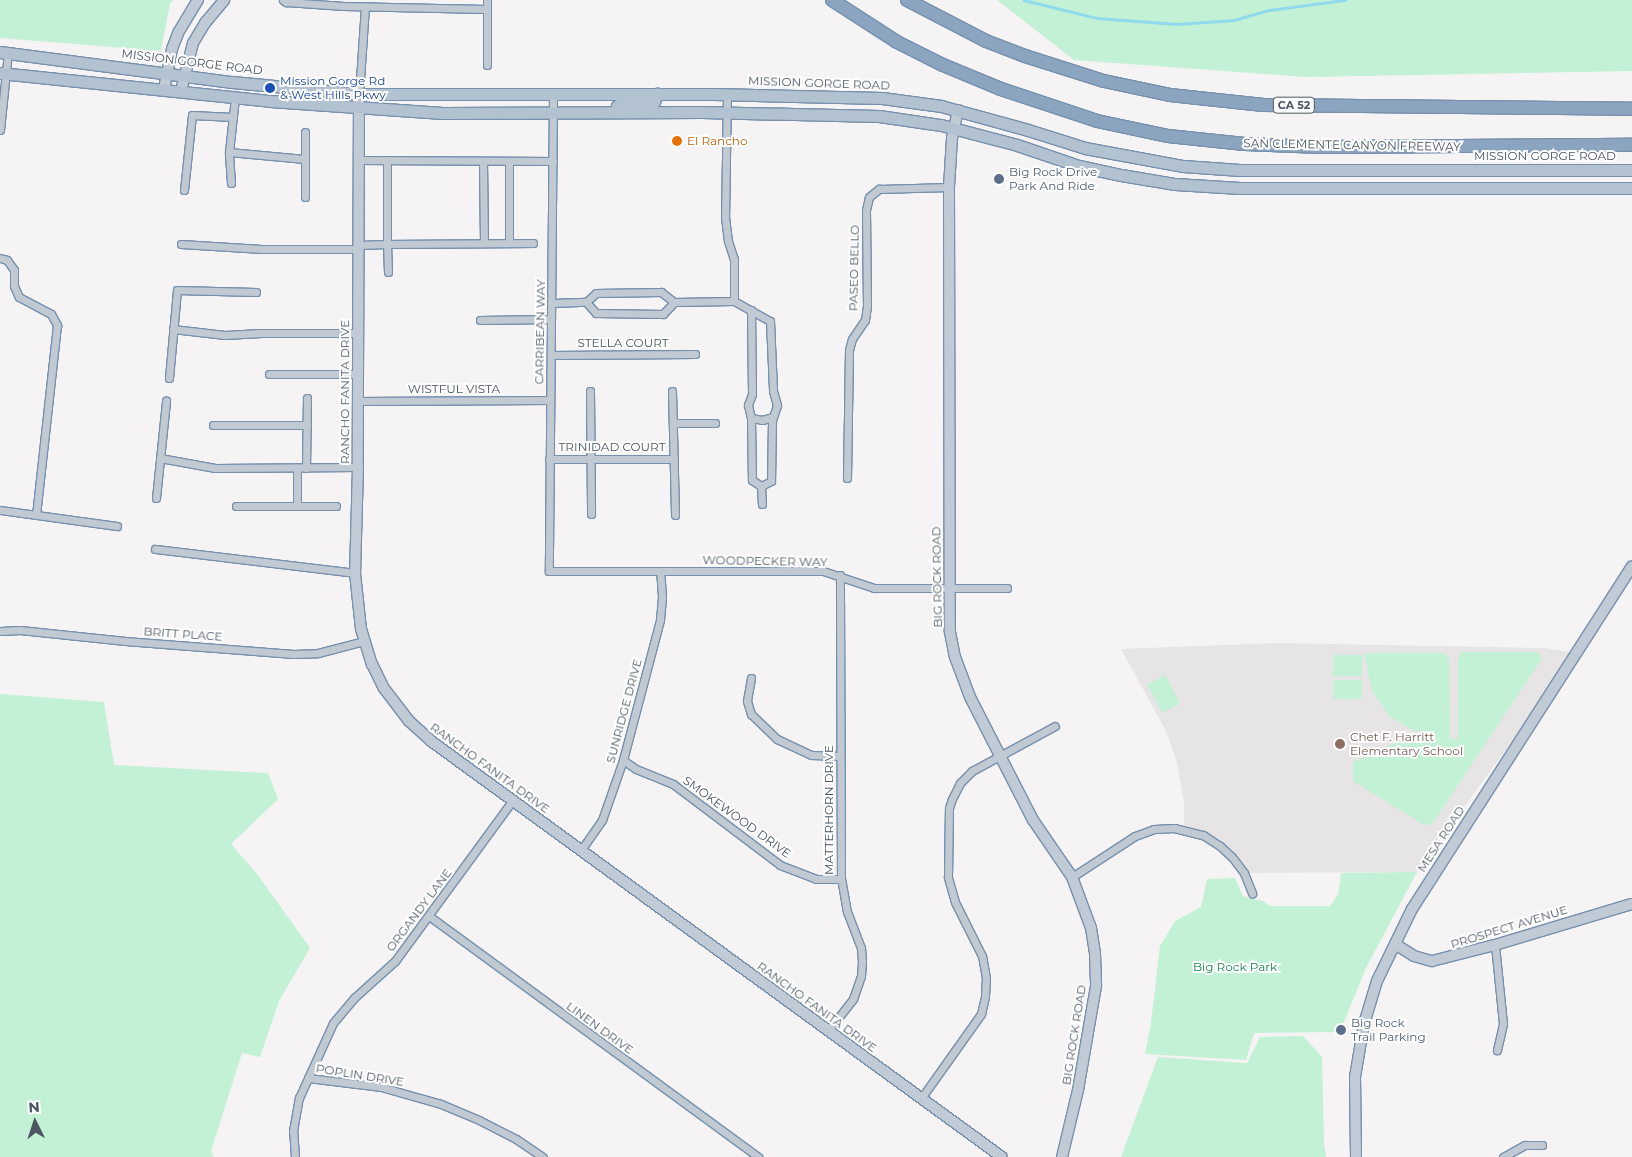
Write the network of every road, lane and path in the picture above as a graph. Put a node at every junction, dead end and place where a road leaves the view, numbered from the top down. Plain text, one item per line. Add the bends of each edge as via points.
1 (198, 0) edge
2 (224, 0) edge
3 (283, 0) edge
4 (486, 0) edge
5 (832, 0) edge
6 (907, 0) edge
7 (344, 3) edge
8 (365, 6) junction
9 (486, 9) junction
10 (4, 52) edge
11 (487, 65) dead end
12 (166, 72) junction
13 (3, 73) edge
14 (184, 74) junction
15 (164, 89) junction
16 (181, 91) junction
17 (359, 94) junction
18 (553, 94) junction
19 (657, 94) junction
20 (727, 94) junction
21 (235, 98) junction
22 (359, 108) junction
23 (1632, 109) edge
24 (958, 110) junction
25 (553, 112) junction
26 (615, 112) junction
27 (727, 113) junction
28 (233, 117) junction
29 (0, 122) edge
30 (954, 128) junction
31 (0, 130) edge
32 (305, 132) dead end
33 (1632, 145) edge
34 (230, 152) junction
35 (305, 159) junction
36 (359, 160) junction
37 (387, 160) junction
38 (483, 161) junction
39 (509, 161) junction
40 (553, 161) junction
41 (1632, 170) edge
42 (231, 183) dead end
43 (949, 187) junction
44 (1632, 188) edge
45 (184, 190) dead end
46 (305, 197) dead end
47 (484, 243) junction
48 (510, 243) junction
49 (533, 243) dead end
50 (181, 244) dead end
51 (387, 244) junction
52 (359, 247) junction
53 (0, 258) edge
54 (388, 272) dead end
55 (256, 292) dead end
56 (734, 301) junction
57 (586, 302) junction
58 (674, 302) junction
59 (552, 303) junction
60 (754, 311) junction
61 (552, 319) junction
62 (480, 320) dead end
63 (173, 329) junction
64 (358, 333) junction
65 (695, 354) dead end
66 (551, 355) junction
67 (269, 374) dead end
68 (358, 374) junction
69 (169, 378) dead end
70 (590, 391) dead end
71 (672, 391) dead end
72 (307, 398) dead end
73 (550, 400) junction
74 (166, 401) dead end
75 (358, 401) junction
76 (773, 417) junction
77 (751, 418) junction
78 (673, 423) junction
79 (715, 423) dead end
80 (213, 425) dead end
81 (307, 426) junction
82 (160, 458) junction
83 (550, 459) junction
84 (590, 459) junction
85 (674, 459) junction
86 (358, 467) junction
87 (297, 468) junction
88 (306, 468) junction
89 (848, 478) dead end
90 (762, 486) junction
91 (156, 498) dead end
92 (762, 504) dead end
93 (236, 506) dead end
94 (297, 506) junction
95 (336, 506) dead end
96 (0, 510) edge
97 (36, 514) junction
98 (590, 514) dead end
99 (675, 515) dead end
100 (117, 526) dead end
101 (154, 549) dead end
102 (1632, 566) edge
103 (660, 570) junction
104 (549, 571) joint
105 (355, 573) junction
106 (840, 575) junction
107 (1007, 588) dead end
108 (948, 589) junction
109 (0, 630) edge
110 (364, 641) junction
111 (751, 678) dead end
112 (1055, 726) dead end
113 (998, 754) junction
114 (840, 756) junction
115 (623, 760) junction
116 (512, 801) junction
117 (581, 850) junction
118 (1072, 877) junction
119 (841, 879) junction
120 (1252, 893) dead end
121 (1632, 904) edge
122 (429, 916) junction
123 (1395, 944) junction
124 (1495, 945) junction
125 (828, 1031) junction
126 (1497, 1050) dead end
127 (308, 1078) junction
128 (922, 1098) junction
129 (1542, 1145) dead end
130 (295, 1157) edge
131 (544, 1157) edge
132 (758, 1157) edge
133 (1002, 1157) edge
134 (1062, 1157) edge
135 (1356, 1157) edge
136 (1503, 1157) edge

1 - 12 street via 178,32
2 - 14 street via 193,43
3 - 7 street
4 - 9 street
5 - 33 highway, SAN CLEMENTE CANYON FREEWAY via 897,42 1000,89 1097,121 1168,136 1321,147
6 - 23 highway, CA 52 via 986,41 1025,56 1104,81 1170,95 1263,105
7 - 8 street
8 - 9 street
8 - 17 street
9 - 11 street
10 - 12 main road, MISSION GORGE ROAD
10 - 13 street
12 - 14 main road, MISSION GORGE ROAD
12 - 15 street
13 - 15 main road
13 - 29 street
14 - 16 street
14 - 17 main road, MISSION GORGE ROAD
15 - 16 main road
16 - 21 main road
17 - 18 main road, MISSION GORGE ROAD
17 - 22 street, RANCHO FANITA DRIVE
18 - 19 main road, MISSION GORGE ROAD
18 - 25 street, CARRIBEAN WAY
19 - 20 main road, MISSION GORGE ROAD
19 - 26 main road via 654,102 621,103
20 - 24 main road, MISSION GORGE ROAD via 882,98 924,102
20 - 27 street
21 - 22 main road
21 - 28 street
22 - 25 main road via 443,113
22 - 36 street, RANCHO FANITA DRIVE
24 - 30 street, BIG ROCK ROAD
24 - 41 main road, MISSION GORGE ROAD via 1085,148 1183,166 1240,170
25 - 26 main road
25 - 40 street, CARRIBEAN WAY
26 - 27 main road
27 - 30 main road via 879,116
27 - 56 street via 724,217 734,259
28 - 34 street
28 - 45 street via 192,115
29 - 31 street
30 - 43 street, BIG ROCK ROAD
30 - 44 main road via 1079,166 1175,184 1240,188
32 - 35 street
34 - 35 street
34 - 42 street
35 - 46 street
36 - 37 street
36 - 52 street, RANCHO FANITA DRIVE
37 - 38 street
37 - 51 street
38 - 39 street
38 - 47 street
39 - 40 street
39 - 48 street
40 - 59 street, CARRIBEAN WAY
43 - 89 street, PASEO BELLO via 879,189 869,197 866,210 867,306 865,320 852,339 849,350
43 - 108 street, BIG ROCK ROAD
47 - 48 street
47 - 51 street
48 - 49 street
50 - 52 street via 262,249
51 - 52 street
51 - 54 street
52 - 64 street, RANCHO FANITA DRIVE
53 - 97 street via 7,260 14,270 14,286 19,297 51,314 57,325
55 - 63 street via 177,290
56 - 58 street
56 - 60 street
57 - 58 street via 596,293 661,292
57 - 58 street via 596,313 663,314
57 - 59 street
59 - 61 street, CARRIBEAN WAY
60 - 76 street via 770,321 773,391 777,405
60 - 77 street via 752,394 748,405
61 - 62 street
61 - 66 street, CARRIBEAN WAY
63 - 64 street via 225,336
63 - 69 street
64 - 68 street, RANCHO FANITA DRIVE
65 - 66 street, STELLA COURT
66 - 73 street, CARRIBEAN WAY
67 - 68 street
68 - 75 street, RANCHO FANITA DRIVE
70 - 84 street
71 - 78 street
72 - 81 street
73 - 75 street, WISTFUL VISTA
73 - 83 street, CARRIBEAN WAY
74 - 82 street
75 - 86 street, RANCHO FANITA DRIVE
76 - 77 street
76 - 90 street via 771,481
77 - 90 street via 752,480
78 - 79 street
78 - 85 street
80 - 81 street
81 - 88 street
82 - 87 street via 215,468
82 - 91 street
83 - 84 street, TRINIDAD COURT
83 - 104 street, CARRIBEAN WAY
84 - 85 street, TRINIDAD COURT
84 - 98 street
85 - 99 street
86 - 88 street
86 - 105 street, RANCHO FANITA DRIVE
87 - 88 street
87 - 94 street
90 - 92 street
93 - 94 street
94 - 95 street
96 - 97 street
97 - 100 street
101 - 105 street
102 - 123 street, MESA ROAD via 1412,908
103 - 104 street, WOODPECKER WAY
103 - 106 street, WOODPECKER WAY via 823,571
103 - 115 street, SUNRIDGE DRIVE via 660,620
105 - 110 street, RANCHO FANITA DRIVE
106 - 108 street, WOODPECKER WAY via 874,588
106 - 114 street, MATTERHORN DRIVE
107 - 108 street, WOODPECKER WAY
108 - 113 street, BIG ROCK ROAD via 955,656 970,698
109 - 110 street, BRITT PLACE via 293,654 318,653
110 - 116 street, RANCHO FANITA DRIVE via 383,687 409,721 430,741
111 - 114 street via 747,701 751,714 778,739 812,755
112 - 113 street
113 - 118 street, BIG ROCK ROAD via 1033,820
113 - 128 street via 966,777 949,808 948,877 955,902 982,956 986,987 983,1005
114 - 119 street, MATTERHORN DRIVE
115 - 117 street, SUNRIDGE DRIVE via 602,820
115 - 119 street, SMOKEWOOD DRIVE via 673,784 780,864 816,879
116 - 117 street, RANCHO FANITA DRIVE
116 - 122 street, ORGANDY LANE
117 - 125 street, RANCHO FANITA DRIVE
118 - 120 street via 1135,836 1154,829 1174,828 1203,835 1220,846 1241,869
118 - 134 street, BIG ROCK ROAD via 1091,928 1096,976 1078,1090
119 - 125 street, MATTERHORN DRIVE via 847,912 860,948 862,976 853,998
121 - 124 street, PROSPECT AVENUE
122 - 127 street, ORGANDY LANE via 396,961 354,998 333,1023
122 - 132 street, LINEN DRIVE
123 - 124 street, PROSPECT AVENUE via 1414,956 1432,961
123 - 135 street, MESA ROAD via 1377,981 1359,1047 1354,1099
124 - 126 street via 1503,1024
125 - 128 street, RANCHO FANITA DRIVE
127 - 130 street, ORGANDY LANE via 294,1120
127 - 131 street, POPLIN DRIVE via 381,1087 441,1104 516,1139
128 - 133 street, RANCHO FANITA DRIVE
129 - 136 street via 1525,1145

